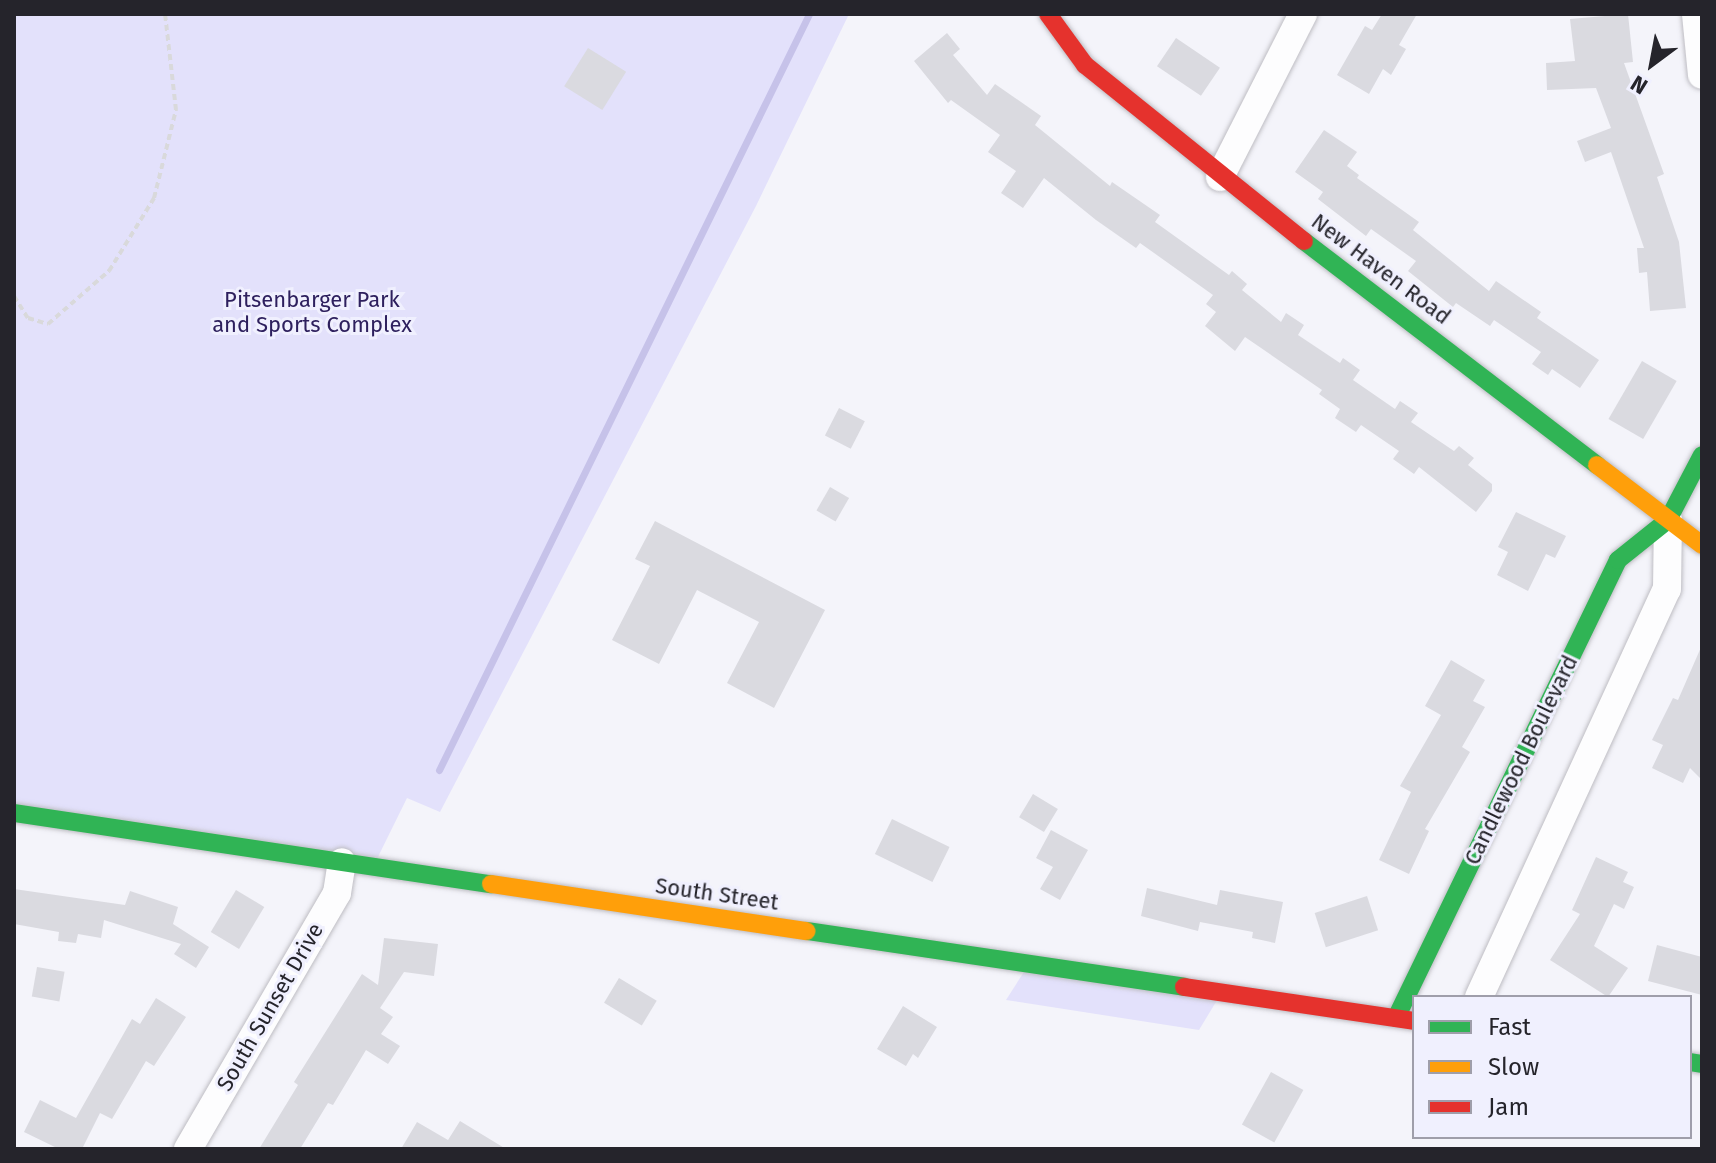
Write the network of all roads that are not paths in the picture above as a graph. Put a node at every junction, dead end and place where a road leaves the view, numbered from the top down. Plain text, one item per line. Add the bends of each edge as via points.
1 (1048, 14) edge
2 (1303, 14) edge
3 (1696, 14) edge
4 (1702, 75) edge
5 (1220, 177) junction
6 (1702, 455) edge
7 (1668, 520) junction
8 (1702, 545) edge
9 (14, 813) edge
10 (342, 862) junction
11 (1416, 995) edge
12 (1480, 995) edge
13 (1405, 1019) edge
14 (188, 1149) edge

1 - 5 street, New Haven Road via 1085,65
2 - 5 street
3 - 4 street
5 - 7 street, New Haven Road
6 - 7 street, Candlewood Boulevard
7 - 8 street, New Haven Road
7 - 11 street, Candlewood Boulevard via 1618,560
7 - 12 street, Candlewood Boulevard via 1667,589
9 - 10 street, South Street
10 - 13 street, South Street
10 - 14 street, South Sunset Drive via 337,893

